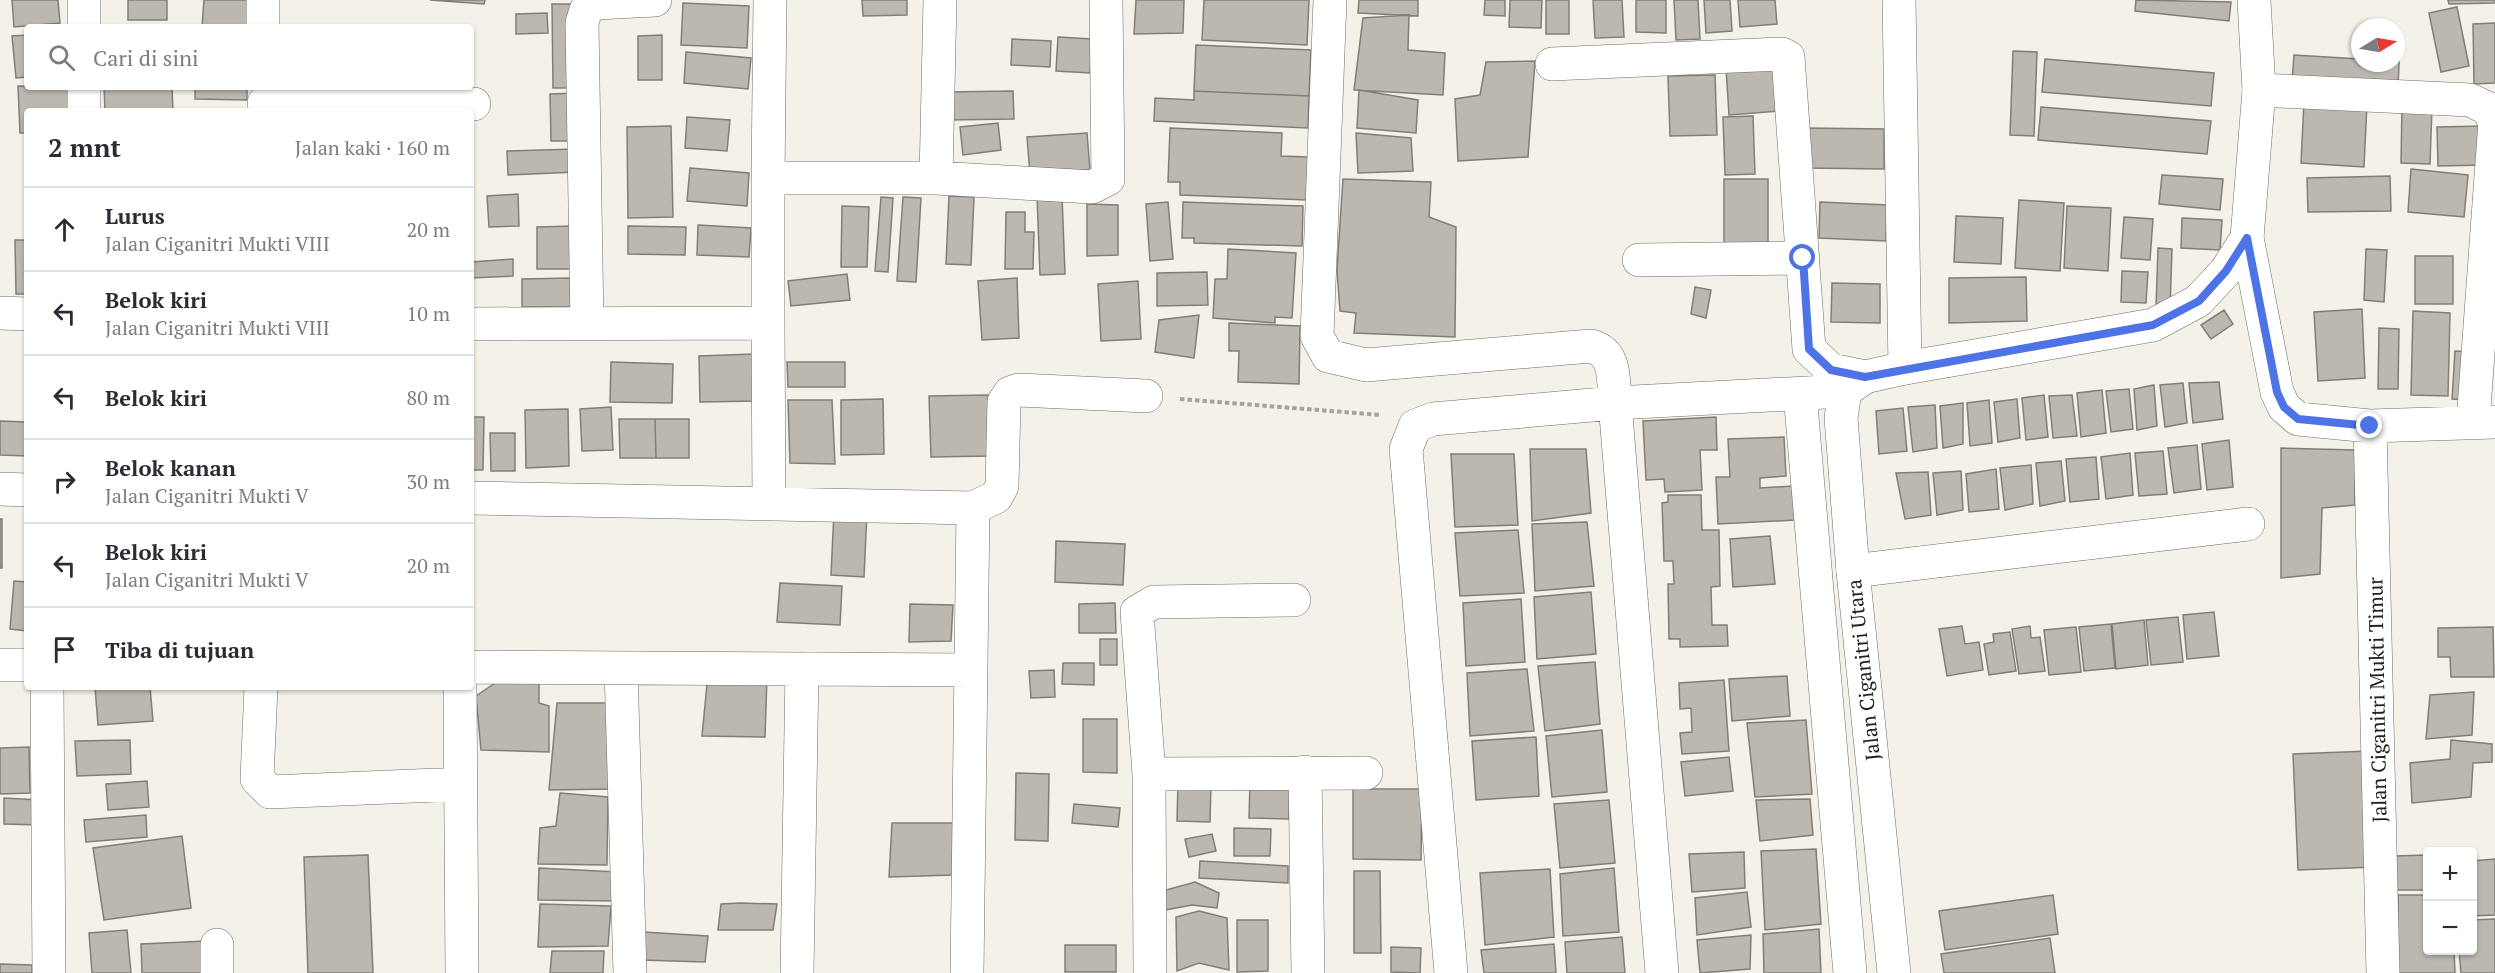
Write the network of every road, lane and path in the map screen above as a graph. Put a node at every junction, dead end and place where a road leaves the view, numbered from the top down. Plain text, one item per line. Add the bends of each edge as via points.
1 (84, 0) edge
2 (262, 0) edge
3 (655, 0) edge
4 (770, 0) edge
5 (940, 0) edge
6 (1106, 0) edge
7 (1330, 0) edge
8 (1899, 0) edge
9 (2254, 0) edge
10 (84, 24) edge
11 (263, 24) edge
12 (1552, 64) dead end
13 (84, 90) edge
14 (2259, 90) junction
15 (264, 100) edge
16 (474, 104) dead end
17 (84, 108) edge
18 (768, 178) junction
19 (936, 178) junction
20 (2247, 238) junction
21 (1803, 258) junction
22 (1639, 260) dead end
23 (0, 313) edge
24 (24, 314) edge
25 (587, 323) junction
26 (768, 323) junction
27 (474, 324) edge
28 (1905, 368) junction
29 (1855, 384) junction
30 (1800, 394) junction
31 (1146, 396) joint
32 (1615, 404) junction
33 (1433, 419) junction
34 (2484, 422) edge
35 (2370, 426) junction
36 (0, 489) edge
37 (24, 490) edge
38 (474, 498) edge
39 (769, 504) junction
40 (974, 508) junction
41 (2248, 524) dead end
42 (1853, 571) junction
43 (1294, 600) dead end
44 (0, 665) edge
45 (24, 665) edge
46 (474, 667) edge
47 (621, 669) junction
48 (802, 669) junction
49 (971, 670) junction
50 (47, 690) edge
51 (261, 690) edge
52 (460, 690) edge
53 (1305, 772) junction
54 (1366, 773) dead end
55 (1149, 774) junction
56 (460, 783) junction
57 (49, 973) edge
58 (462, 973) edge
59 (630, 973) edge
60 (797, 973) edge
61 (967, 973) edge
62 (1150, 973) edge
63 (1308, 973) edge
64 (1450, 973) edge
65 (1662, 973) edge
66 (1850, 973) edge
67 (1894, 973) edge
68 (2383, 973) edge

1 - 10 street
2 - 11 street
3 - 25 street via 596,3 586,10 582,23
4 - 18 street
5 - 19 street
6 - 19 street via 1108,179 1092,187
7 - 32 street via 1317,336 1328,356 1366,365 1590,346 1602,349 1611,359
8 - 28 street
9 - 14 street
12 - 21 street via 1782,54 1788,57
13 - 17 street
14 - 20 street
14 - 34 street via 2470,100 2487,108 2495,122
15 - 16 street
18 - 19 street
18 - 26 street
20 - 28 street via 2226,271 2199,301 2153,325
20 - 35 street via 2277,392 2284,407 2298,419
21 - 22 street
21 - 29 street via 1809,349 1831,370
23 - 24 street
25 - 26 street
25 - 27 street
26 - 39 street
28 - 29 street
29 - 30 street
29 - 42 street, Jalan Ciganitri Utara via 1841,418
30 - 32 street
30 - 66 street
31 - 33 path
31 - 40 street via 1018,390 1010,393 1004,402 1002,486 996,497
32 - 33 street
32 - 65 street
33 - 64 street via 1415,426 1406,448
34 - 35 street
35 - 68 street, Jalan Ciganitri Mukti Timur
36 - 37 street
38 - 39 street
39 - 40 street
40 - 49 street
41 - 42 street
42 - 67 street, Jalan Ciganitri Utara
43 - 55 street via 1154,602 1137,612
44 - 45 street
46 - 47 street
47 - 48 street
47 - 59 street
48 - 49 street
48 - 60 street
49 - 61 street
50 - 57 street
51 - 56 street via 257,778 270,792
52 - 56 street
53 - 54 street
53 - 55 street
53 - 63 street
55 - 62 street
56 - 58 street

